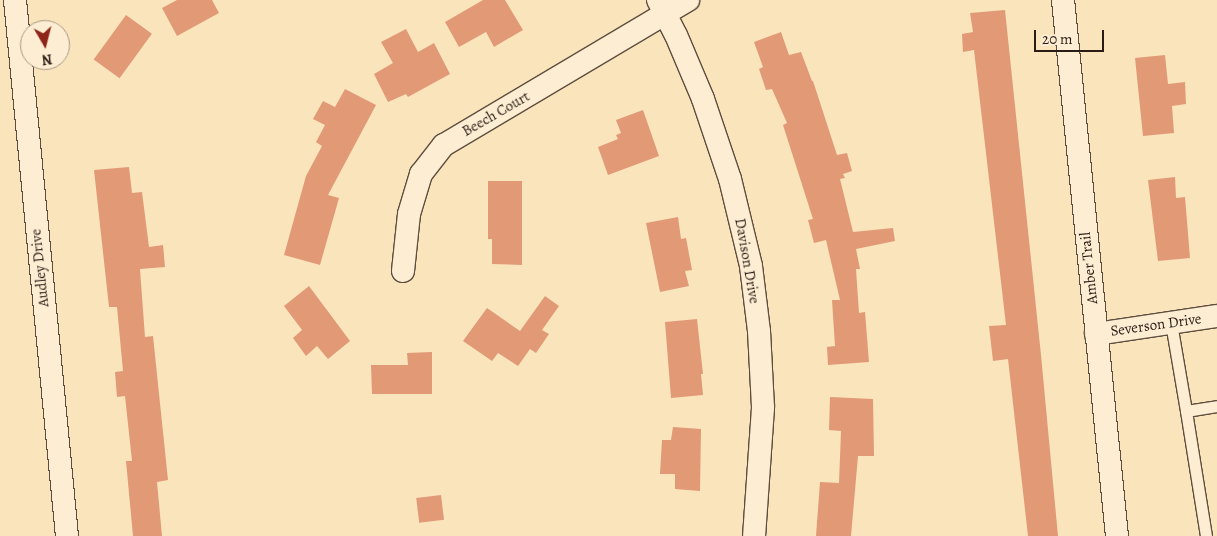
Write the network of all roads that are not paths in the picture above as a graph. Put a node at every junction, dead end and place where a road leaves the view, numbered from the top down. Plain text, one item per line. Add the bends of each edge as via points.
1 (688, 0) edge
2 (1063, 0) edge
3 (12, 3) edge
4 (661, 7) edge
5 (403, 271) dead end
6 (1217, 316) edge
7 (1171, 323) junction
8 (1096, 334) junction
9 (1217, 406) edge
10 (1186, 411) junction
11 (67, 536) edge
12 (754, 536) edge
13 (1117, 536) edge
14 (1206, 536) edge

1 - 4 street, Beech Court
2 - 8 street, Amber Trail
3 - 11 street, Audley Drive
4 - 5 street, Beech Court via 444,145 421,174 409,214
4 - 12 street, Davison Drive via 703,99 730,179 751,266 763,408
6 - 7 street, Severson Drive
7 - 8 street, Severson Drive
7 - 10 lane
8 - 13 street, Amber Trail
9 - 10 lane
10 - 14 lane

